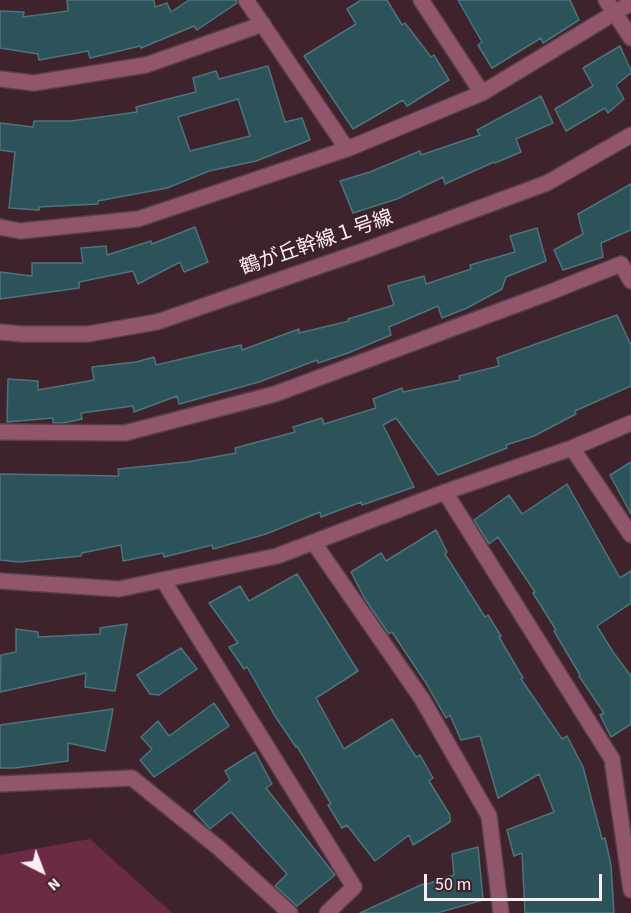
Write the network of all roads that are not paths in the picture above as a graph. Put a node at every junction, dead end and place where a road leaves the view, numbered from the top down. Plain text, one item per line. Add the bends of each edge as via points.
1 (246, 0) edge
2 (421, 0) edge
3 (606, 0) edge
4 (631, 3) edge
5 (615, 14) junction
6 (263, 24) junction
7 (631, 38) edge
8 (0, 79) edge
9 (482, 93) junction
10 (631, 135) edge
11 (347, 149) junction
12 (0, 227) edge
13 (631, 281) edge
14 (0, 332) edge
15 (631, 423) edge
16 (0, 432) edge
17 (572, 448) junction
18 (445, 492) junction
19 (631, 535) edge
20 (314, 543) junction
21 (163, 580) junction
22 (0, 581) edge
23 (0, 784) edge
24 (631, 890) edge
25 (290, 913) edge
26 (327, 913) edge
27 (501, 913) edge

1 - 6 street
2 - 9 street
3 - 5 street
4 - 5 street
5 - 7 street
5 - 9 street
6 - 8 street via 146,65 34,83
6 - 11 street
9 - 11 street
10 - 14 street, 鶴が丘幹線１号線 via 547,183 157,322 88,334
11 - 12 street via 138,219 20,231
13 - 16 street via 621,264 275,394 125,433
15 - 17 street
17 - 18 street
17 - 19 street
18 - 20 street
18 - 24 street via 612,759
20 - 21 street via 277,556
20 - 27 street via 422,699 489,816
21 - 22 street via 119,588
21 - 26 street via 354,887
23 - 25 street via 132,778 220,849

